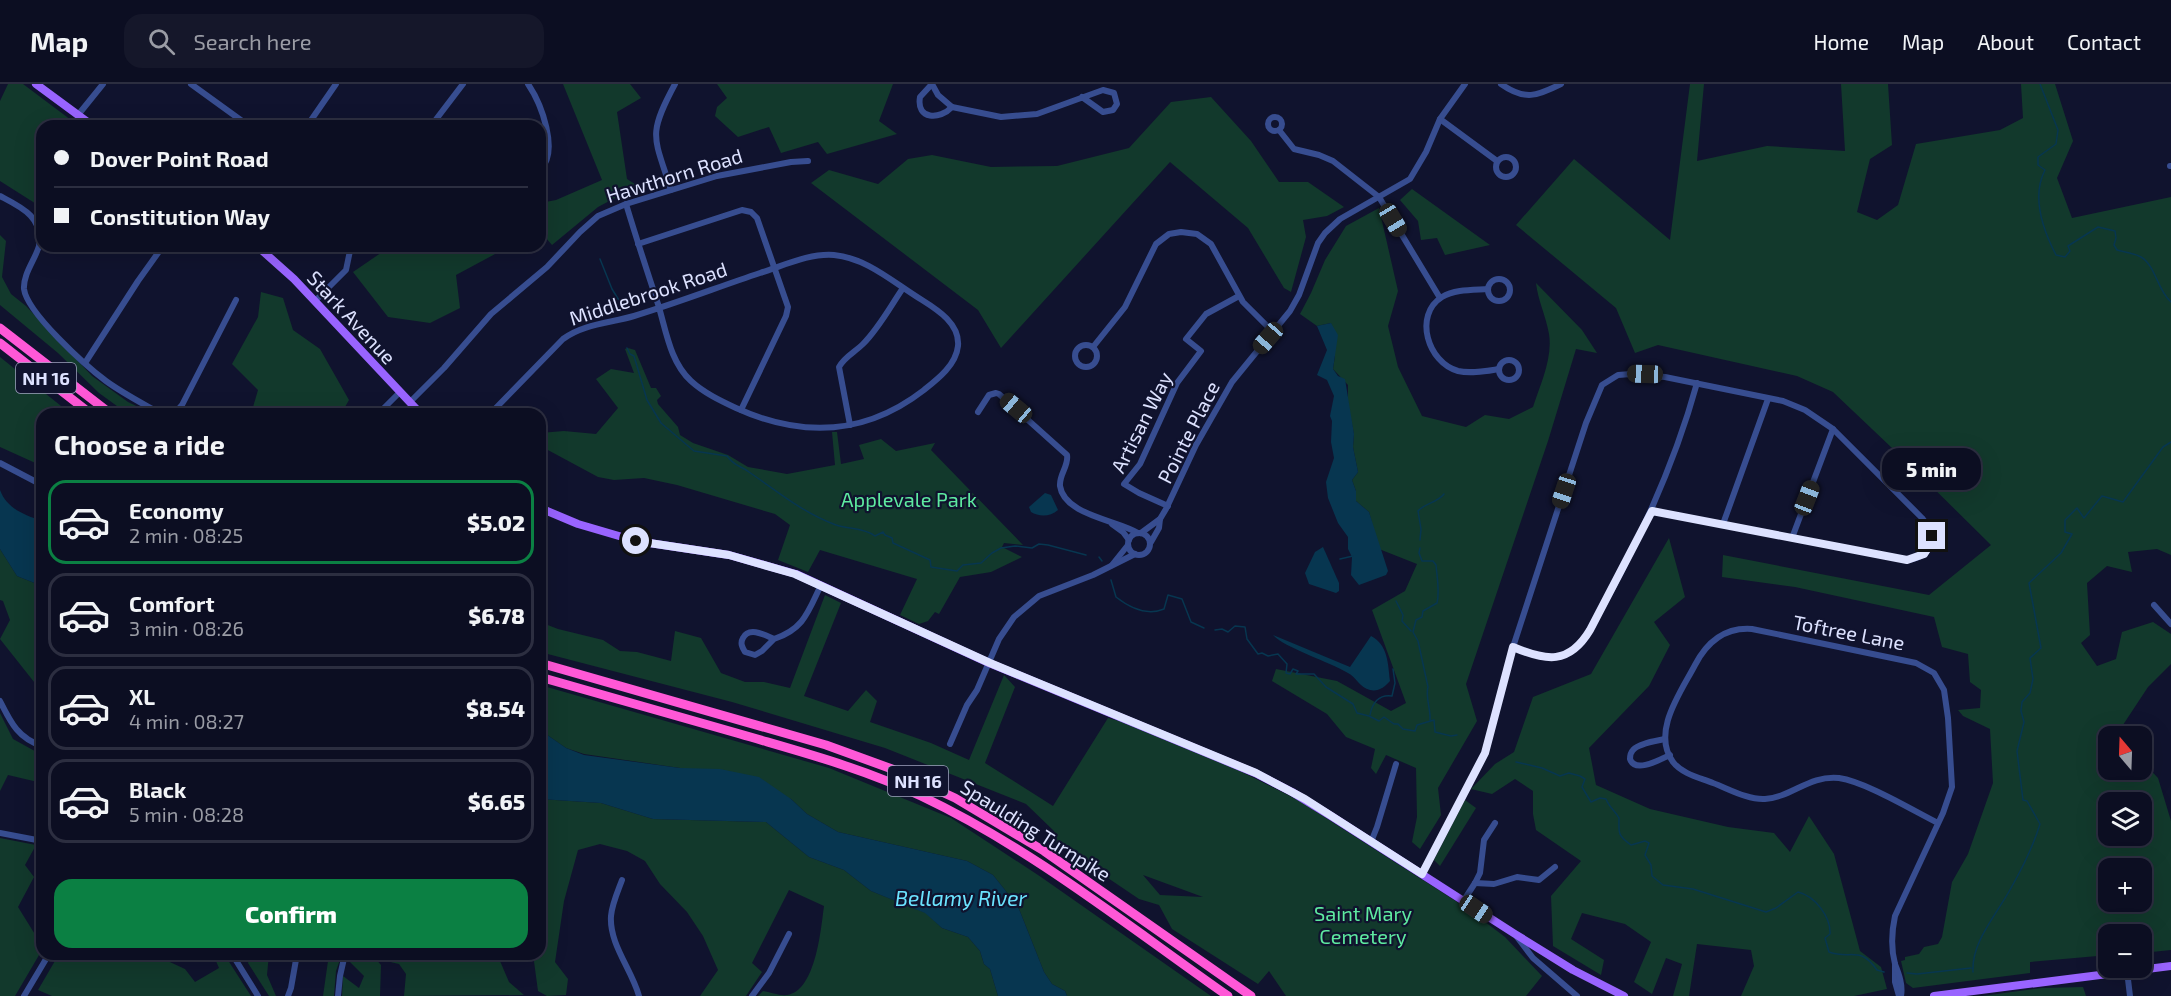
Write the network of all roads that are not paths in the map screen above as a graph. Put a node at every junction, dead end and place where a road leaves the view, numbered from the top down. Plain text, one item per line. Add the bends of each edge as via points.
1 (36, 84) edge
2 (103, 84) edge
3 (191, 84) edge
4 (336, 84) edge
5 (463, 84) edge
6 (528, 84) edge
7 (675, 84) edge
8 (932, 84) edge
9 (1465, 84) edge
10 (1501, 84) edge
11 (1561, 84) edge
12 (1082, 98) junction
13 (952, 107) junction
14 (78, 115) junction
15 (1440, 119) junction
16 (85, 120) edge
17 (241, 120) edge
18 (311, 120) edge
19 (436, 120) edge
20 (543, 120) edge
21 (1279, 130) dead end
22 (546, 131) edge
23 (808, 161) dead end
24 (1497, 161) dead end
25 (546, 163) edge
26 (671, 190) junction
27 (0, 196) edge
28 (1379, 197) junction
29 (626, 204) junction
30 (36, 224) edge
31 (638, 244) junction
32 (38, 252) edge
33 (159, 252) edge
34 (264, 252) edge
35 (350, 252) edge
36 (775, 268) junction
37 (903, 288) junction
38 (1488, 289) dead end
39 (1239, 296) junction
40 (1440, 298) junction
41 (236, 300) dead end
42 (315, 301) junction
43 (659, 308) junction
44 (0, 326) edge
45 (1273, 332) junction
46 (0, 344) edge
47 (1093, 348) dead end
48 (85, 363) junction
49 (1499, 369) dead end
50 (1697, 383) junction
51 (400, 392) junction
52 (1768, 399) junction
53 (410, 402) junction
54 (83, 408) edge
55 (103, 408) edge
56 (151, 408) edge
57 (179, 408) edge
58 (384, 408) edge
59 (416, 408) edge
60 (496, 408) edge
61 (741, 410) junction
62 (978, 412) dead end
63 (849, 425) junction
64 (1833, 429) junction
65 (0, 463) edge
66 (36, 482) edge
67 (1168, 506) junction
68 (546, 511) edge
69 (1652, 511) junction
70 (1160, 519) junction
71 (1109, 522) junction
72 (1723, 524) junction
73 (1139, 533) junction
74 (1792, 538) junction
75 (1129, 542) junction
76 (1150, 543) junction
77 (1135, 554) junction
78 (1112, 566) junction
79 (821, 585) junction
80 (2154, 605) dead end
81 (2171, 624) edge
82 (774, 639) junction
83 (1513, 647) junction
84 (990, 663) junction
85 (546, 665) edge
86 (546, 678) edge
87 (0, 701) edge
88 (1665, 739) junction
89 (36, 744) edge
90 (950, 744) dead end
91 (1670, 756) junction
92 (1396, 764) dead end
93 (1495, 823) dead end
94 (1938, 823) junction
95 (0, 833) edge
96 (36, 841) edge
97 (1371, 842) junction
98 (1555, 867) dead end
99 (1422, 874) junction
100 (622, 880) dead end
101 (1475, 883) junction
102 (1464, 900) junction
103 (789, 934) dead end
104 (1515, 934) junction
105 (45, 960) edge
106 (236, 960) edge
107 (296, 960) edge
108 (344, 960) edge
109 (2171, 966) edge
110 (2152, 968) edge
111 (2098, 975) edge
112 (2128, 978) edge
113 (1944, 995) edge
114 (24, 996) edge
115 (258, 996) edge
116 (288, 996) edge
117 (338, 996) edge
118 (639, 996) edge
119 (752, 996) edge
120 (1228, 996) edge
121 (1251, 996) edge
122 (1577, 996) edge
123 (1623, 996) edge
124 (1900, 996) edge
125 (1934, 996) edge
126 (2130, 996) edge

1 - 14 main road
2 - 14 street
3 - 17 street
4 - 18 street
5 - 19 street
6 - 20 street
7 - 26 street via 655,131
8 - 13 street
8 - 13 street via 920,97 923,112 935,117
9 - 15 street, Pointe Place
10 - 11 street via 1530,96
12 - 12 street via 1103,112 1113,110 1117,104 1116,96 1107,90
12 - 13 street via 1020,117
14 - 16 main road
15 - 24 street
15 - 28 street, Pointe Place via 1415,174
21 - 28 street via 1294,148 1329,158
22 - 25 street
23 - 26 street, Hawthorn Road via 736,172
26 - 29 street, Hawthorn Road
27 - 30 street via 32,215
28 - 40 street
28 - 45 street, Pointe Place via 1340,219 1325,233 1295,304
29 - 31 street
29 - 53 street, Hawthorn Road via 585,227 547,267 491,314
31 - 36 street via 747,210 759,222
31 - 43 street
32 - 48 street via 25,278 27,299
33 - 48 street
34 - 42 main road, Stark Avenue
35 - 42 street via 346,270
36 - 37 street, Middlebrook Road via 816,256 837,255 868,265
36 - 43 street, Middlebrook Road
36 - 61 street via 787,312
37 - 63 street via 873,333 839,367
37 - 63 street, Middlebrook Road via 938,310 953,326 958,339 957,353 940,376 920,393 881,414
38 - 40 street
39 - 45 street
39 - 47 street via 1207,240 1186,231 1170,234 1152,249 1125,307
39 - 67 street, Artisan Way via 1206,314 1186,339 1201,351 1177,383 1137,468 1124,484
40 - 49 street via 1427,325 1435,356 1462,372
41 - 57 street
42 - 51 main road, Stark Avenue
43 - 60 street, Middlebrook Road via 568,335
43 - 61 street via 682,371 698,387
44 - 55 highway, NH 16
45 - 67 street, Pointe Place via 1219,403
46 - 54 highway, NH 16
48 - 56 street via 108,383
50 - 52 street
50 - 69 street
50 - 83 street via 1631,374 1617,375 1602,385
51 - 53 main road, Stark Avenue
51 - 58 street
52 - 64 street via 1805,410
52 - 72 street
53 - 59 main road, Stark Avenue
61 - 63 street via 798,428
62 - 71 street via 989,395 996,393 1016,408 1067,455 1060,481 1066,499
64 - 74 street
64 - 74 street via 1922,518 1930,530 1931,543 1924,554 1907,560
65 - 66 street
67 - 70 street, Pointe Place
68 - 79 main road via 608,534 742,558
69 - 72 street
69 - 83 street via 1579,645 1568,654 1553,658
70 - 73 street, Pointe Place
70 - 76 street, Pointe Place
71 - 73 street
71 - 75 street
72 - 74 street
73 - 75 street via 1132,535
73 - 76 street via 1148,537
75 - 77 street
75 - 78 street
76 - 77 street via 1145,553
77 - 78 street
78 - 84 street via 1036,598 1008,624
79 - 82 street via 802,622 793,631
79 - 84 main road
80 - 81 street
82 - 82 street via 755,655 745,652 741,645 750,632
83 - 99 street via 1485,753
84 - 90 street
84 - 97 main road via 1256,773
85 - 121 highway, Spaulding Turnpike / NH 16 via 826,745 955,798 1044,851
86 - 120 highway, Spaulding Turnpike / NH 16 via 814,755 919,795 1034,861
87 - 89 street via 13,727
88 - 91 street
88 - 91 street via 1635,748 1630,759 1640,766
88 - 94 street, Toftree Lane via 1671,712 1700,655 1713,640 1731,630 1752,629 1916,663 1934,673 1946,697 1953,773 1949,800
91 - 94 street via 1695,776 1754,799 1777,796 1813,780 1840,778
92 - 97 street
93 - 101 street via 1484,840
94 - 124 street, Toftree Lane via 1895,916 1894,967
95 - 96 street
97 - 99 main road
98 - 101 street via 1539,880 1517,877 1489,885
99 - 102 main road
100 - 118 street via 612,924
101 - 102 street
102 - 104 main road
103 - 119 street
104 - 122 street via 1533,958
104 - 123 main road
105 - 114 street
106 - 115 street
107 - 116 street
108 - 117 street
109 - 110 main road
111 - 113 main road
112 - 126 street
113 - 125 main road

